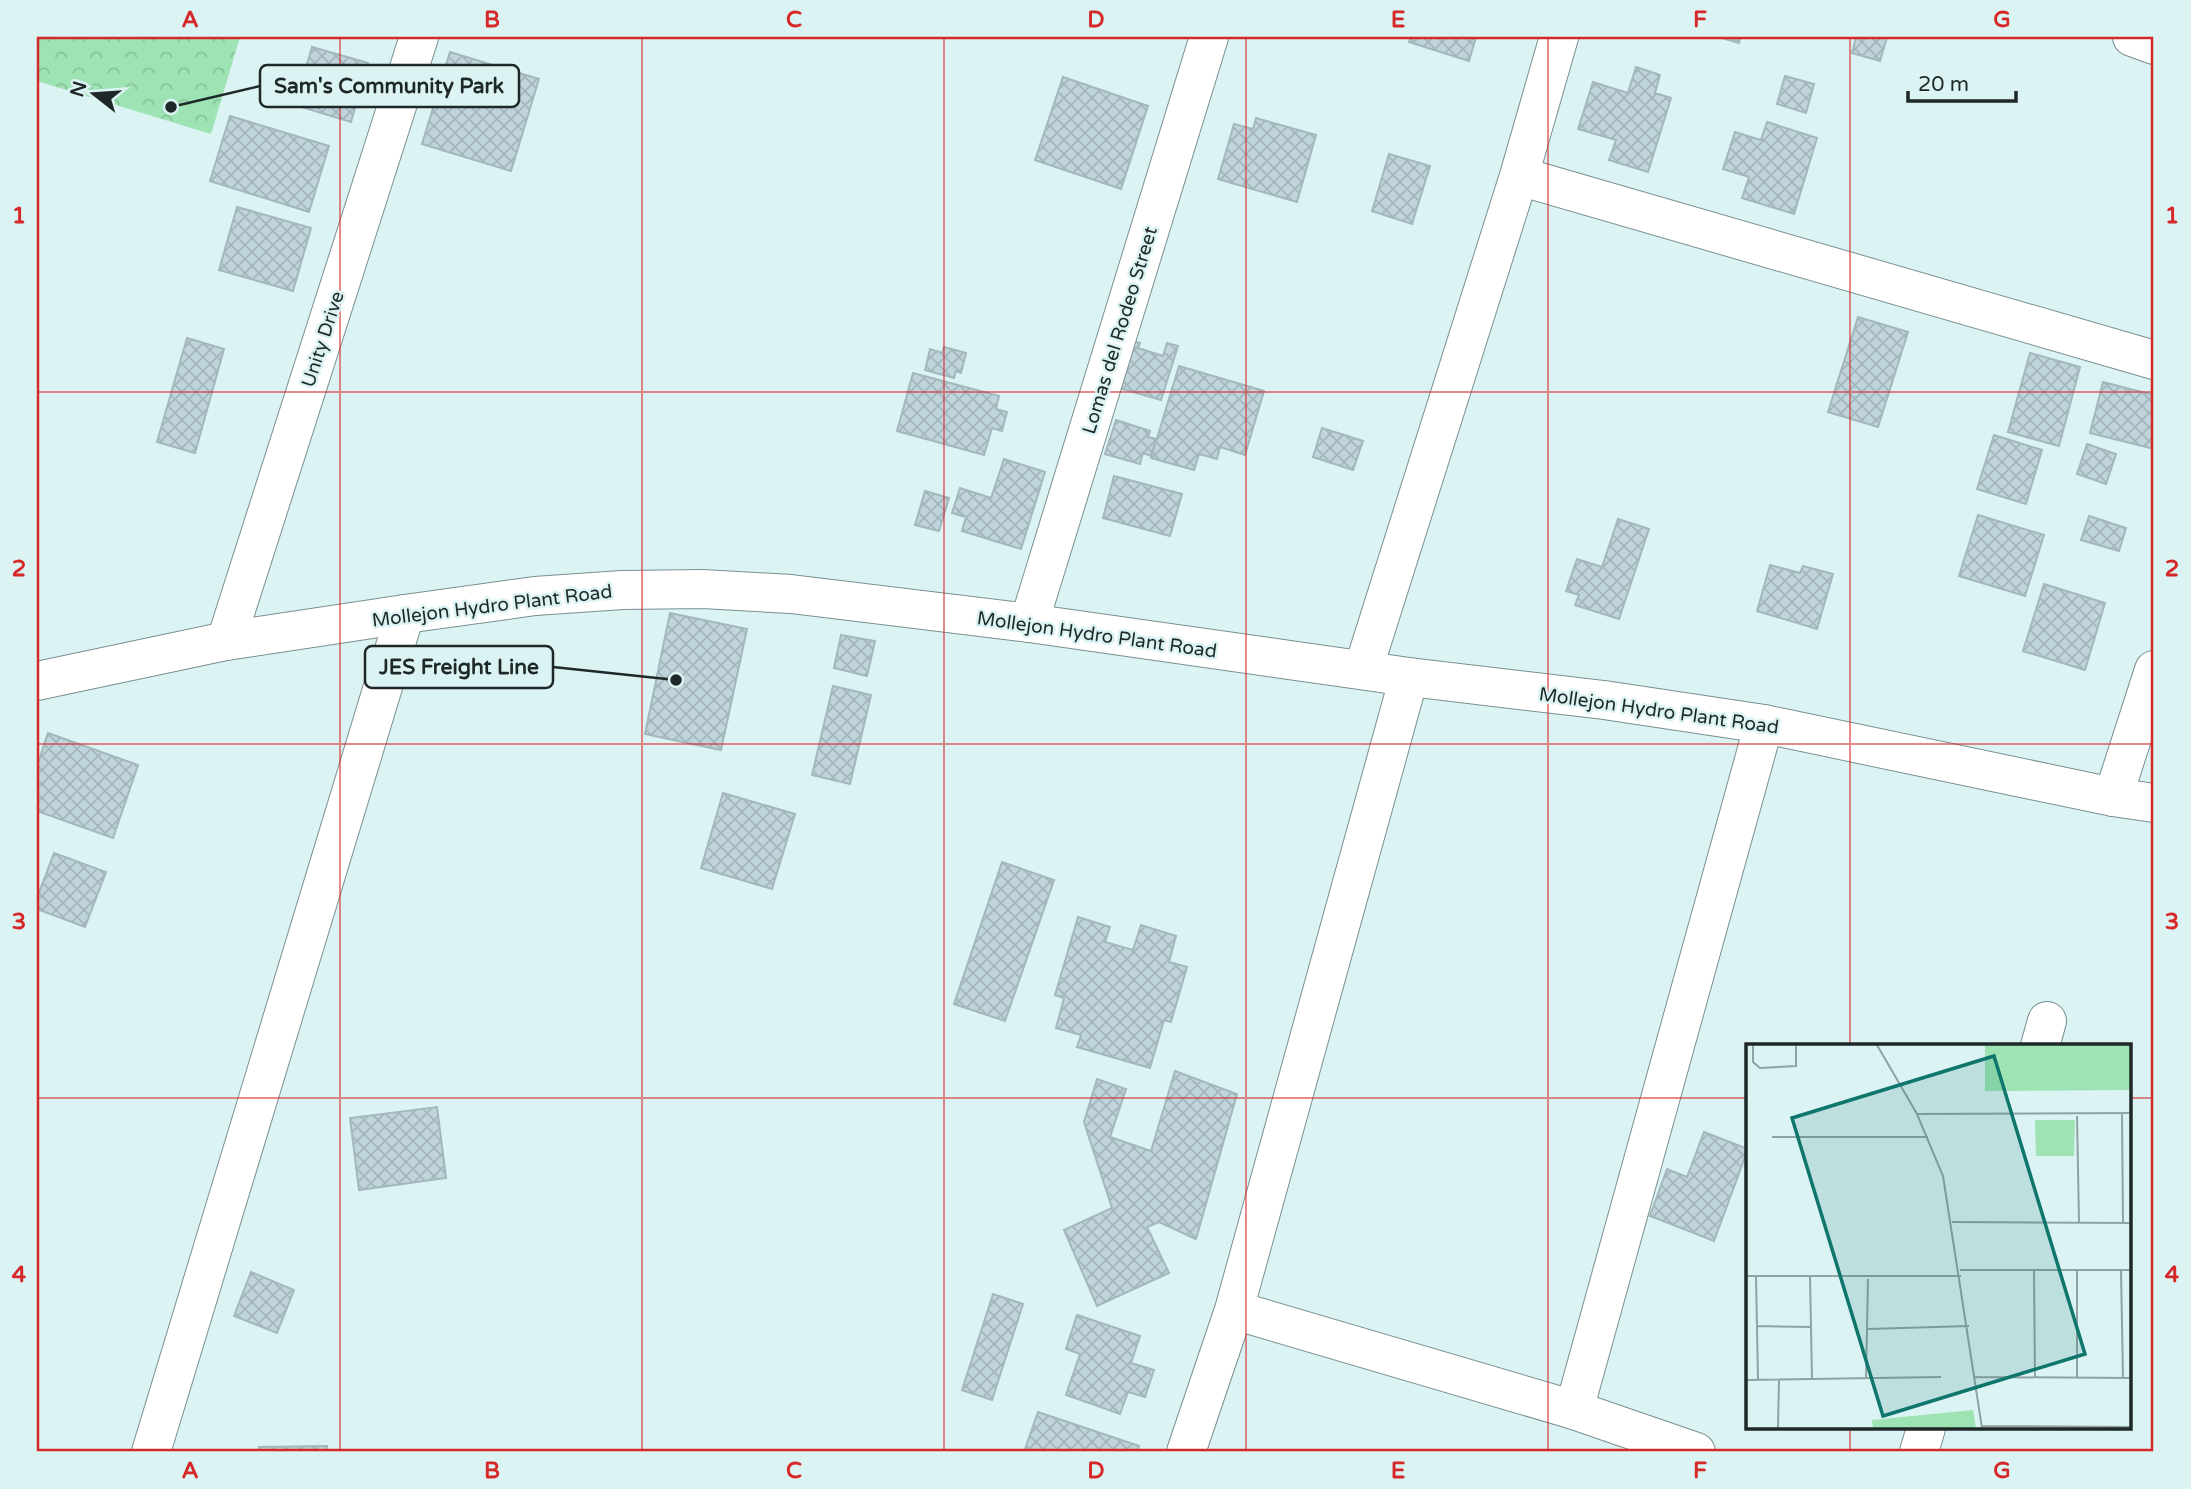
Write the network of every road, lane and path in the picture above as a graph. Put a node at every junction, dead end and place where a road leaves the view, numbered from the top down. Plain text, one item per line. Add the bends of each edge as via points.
1 (419, 37) edge
2 (1209, 37) edge
3 (1559, 37) edge
4 (2132, 37) edge
5 (2154, 45) edge
6 (1520, 176) junction
7 (2154, 360) edge
8 (405, 614) junction
9 (1029, 623) junction
10 (226, 641) junction
11 (1363, 670) junction
12 (2154, 670) edge
13 (1409, 677) junction
14 (37, 681) edge
15 (1764, 724) junction
16 (2113, 797) junction
17 (2154, 803) edge
18 (1234, 1310) junction
19 (1574, 1410) junction
20 (1925, 1430) edge
21 (151, 1452) edge
22 (1186, 1452) edge
23 (1696, 1452) edge
24 (1919, 1452) edge

1 - 10 street, Unity Drive
2 - 9 street, Lomas del Rodeo Street
3 - 6 street
4 - 5 street
6 - 7 street
6 - 11 street
8 - 9 street, Mollejon Hydro Plant Road via 535,596 703,589 791,594
8 - 10 street, Mollejon Hydro Plant Road
8 - 21 street
9 - 11 street, Mollejon Hydro Plant Road
10 - 14 street, Mollejon Hydro Plant Road
11 - 13 street, Mollejon Hydro Plant Road
12 - 16 street
13 - 15 street, Mollejon Hydro Plant Road
13 - 18 street
15 - 16 street, Mollejon Hydro Plant Road
15 - 19 street
16 - 17 street, Mollejon Hydro Plant Road
18 - 19 street
18 - 22 street
19 - 23 street
20 - 24 street

